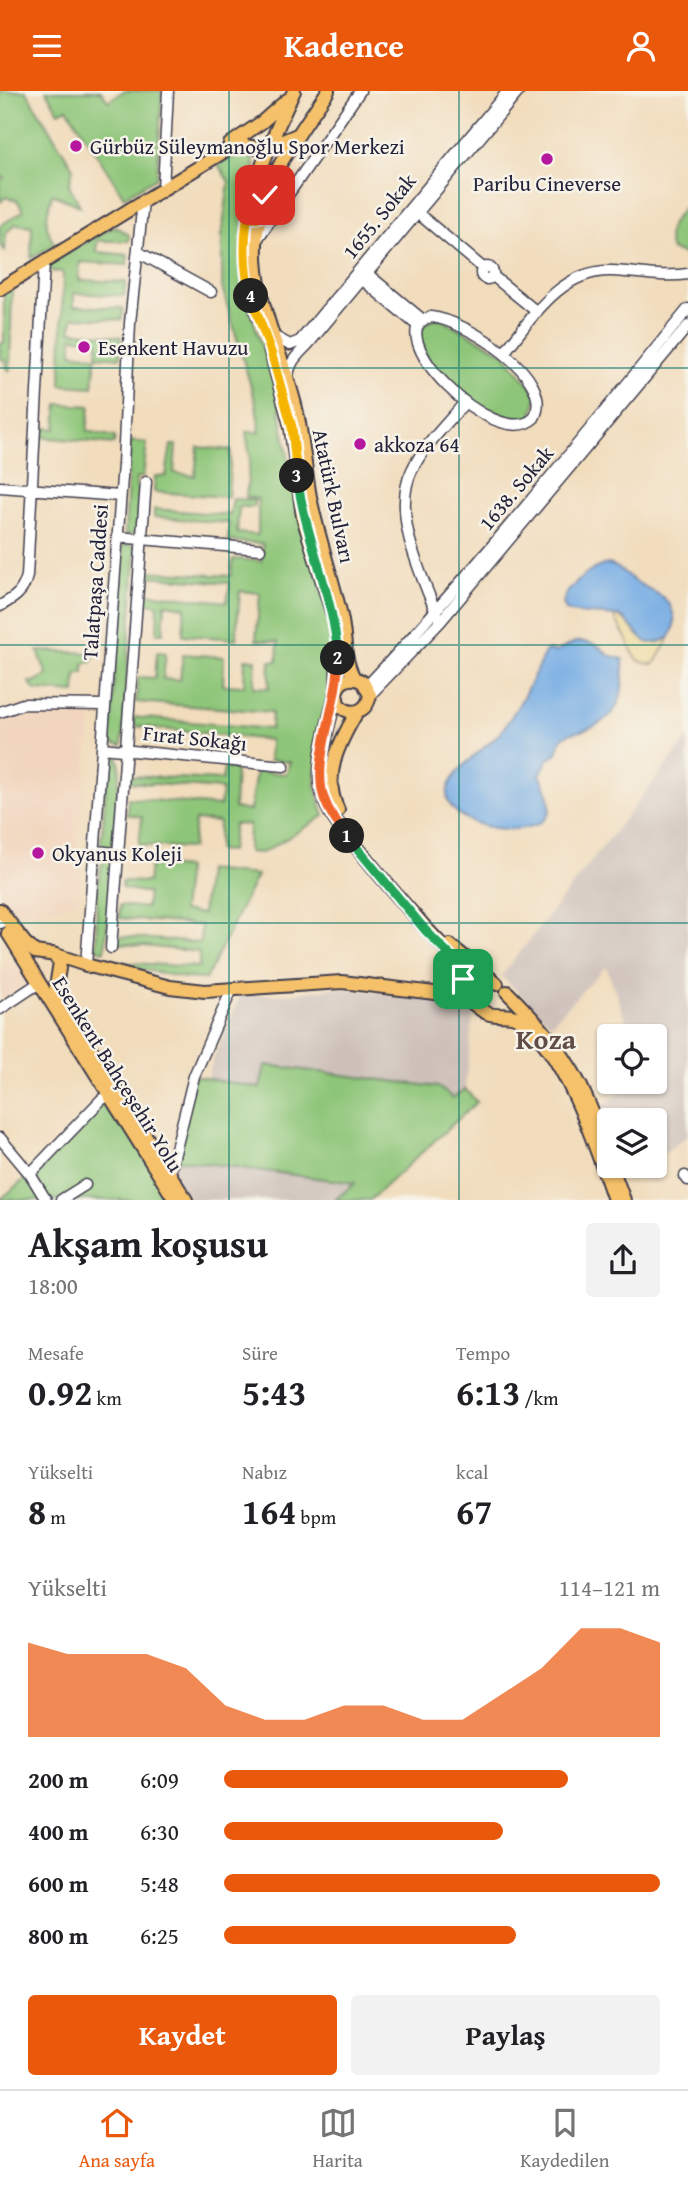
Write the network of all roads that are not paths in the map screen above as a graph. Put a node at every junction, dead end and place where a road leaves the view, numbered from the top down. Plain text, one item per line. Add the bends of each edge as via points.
1 (168, 91) edge
2 (328, 91) edge
3 (360, 91) edge
4 (508, 91) edge
5 (519, 91) edge
6 (293, 93) edge
7 (299, 134) junction
8 (270, 148) junction
9 (253, 149) junction
10 (260, 173) junction
11 (163, 189) junction
12 (265, 195) junction
13 (143, 201) junction
14 (282, 204) junction
15 (414, 210) junction
16 (274, 214) junction
17 (253, 218) junction
18 (256, 242) junction
19 (138, 252) junction
20 (44, 262) junction
21 (361, 274) junction
22 (688, 274) edge
23 (0, 289) edge
24 (211, 292) dead end
25 (688, 309) edge
26 (537, 311) junction
27 (420, 323) junction
28 (688, 326) edge
29 (272, 335) junction
30 (503, 353) junction
31 (282, 356) junction
32 (465, 402) junction
33 (146, 482) dead end
34 (0, 487) edge
35 (32, 489) junction
36 (120, 496) junction
37 (117, 537) junction
38 (142, 539) junction
39 (260, 549) dead end
40 (0, 606) edge
41 (438, 617) junction
42 (354, 678) junction
43 (368, 690) junction
44 (336, 691) junction
45 (105, 705) junction
46 (0, 712) edge
47 (357, 712) junction
48 (102, 748) junction
49 (126, 750) junction
50 (284, 767) dead end
51 (95, 851) junction
52 (118, 853) junction
53 (0, 920) edge
54 (111, 948) dead end
55 (37, 952) junction
56 (52, 954) junction
57 (86, 965) junction
58 (30, 967) junction
59 (462, 967) junction
60 (59, 969) junction
61 (39, 983) junction
62 (492, 988) junction
63 (232, 989) junction
64 (449, 994) junction
65 (0, 1009) edge
66 (482, 1009) junction
67 (495, 1015) junction
68 (112, 1093) junction
69 (584, 1106) junction
70 (597, 1134) edge
71 (0, 1138) edge
72 (170, 1173) junction
73 (30, 1174) junction
74 (616, 1178) edge
75 (85, 1185) dead end
76 (46, 1200) edge
77 (61, 1200) edge
78 (174, 1200) edge
79 (186, 1200) edge
80 (614, 1200) edge
81 (624, 1200) edge

1 - 11 street
2 - 7 main road, Atatürk Bulvarı
3 - 14 street
4 - 15 street, 1655. Sokak
5 - 15 street, 1655. Sokak
6 - 8 main road, Atatürk Bulvarı
6 - 11 main road via 262,122
7 - 8 main road
7 - 12 main road, Atatürk Bulvarı
8 - 9 main road
8 - 10 main road, Atatürk Bulvarı
9 - 10 main road via 259,157
9 - 11 main road via 230,148
10 - 17 main road, Atatürk Bulvarı
11 - 13 main road
12 - 14 street via 272,203
12 - 17 main road, Atatürk Bulvarı
13 - 19 street, Talatpaşa Caddesi
13 - 20 main road
14 - 16 street
15 - 21 street, 1655. Sokak
15 - 26 street via 483,268 483,278 493,275
16 - 17 street
16 - 18 street
17 - 18 main road, Atatürk Bulvarı
17 - 31 main road, Atatürk Bulvarı via 245,244 249,289
18 - 29 main road, Atatürk Bulvarı via 259,286
19 - 24 street
19 - 36 street, Talatpaşa Caddesi
20 - 23 main road
20 - 35 street
21 - 27 street
21 - 29 street, 1655. Sokak via 297,344 288,345
21 - 31 street, 1655. Sokak via 309,343
22 - 26 street via 596,272 566,284
25 - 41 street, 1638. Sokak
26 - 30 street
27 - 30 street via 437,317 465,327
27 - 32 street via 418,340 428,364
28 - 41 street, 1638. Sokak
29 - 31 main road, Atatürk Bulvarı
30 - 32 street via 537,395 539,408 534,418 522,425 506,423
31 - 42 main road, Atatürk Bulvarı via 298,415 311,500 344,628 347,663
31 - 44 main road, Atatürk Bulvarı via 303,517 332,610 338,648
32 - 41 street via 415,464 404,500 405,523
33 - 38 street
34 - 35 street
35 - 36 street
35 - 40 street via 24,587
36 - 37 street, Talatpaşa Caddesi
37 - 38 street
37 - 45 street, Talatpaşa Caddesi
38 - 39 street
38 - 49 street
41 - 43 street, 1638. Sokak
42 - 43 main road
42 - 44 main road
43 - 47 main road via 366,706
44 - 47 main road via 338,704
44 - 59 main road, Atatürk Bulvarı via 322,767 323,795 330,811 426,931
45 - 46 street via 23,704
45 - 48 street, Talatpaşa Caddesi
47 - 62 main road, Atatürk Bulvarı via 332,766 337,809 423,916
48 - 49 street, Fırat Sokağı
48 - 51 street, Talatpaşa Caddesi
49 - 50 street, Fırat Sokağı
49 - 52 street
51 - 52 street
51 - 57 street, Talatpaşa Caddesi
52 - 54 street
53 - 55 main road, Esenkent Bahçeşehir Yolu
53 - 58 main road, Esenkent Bahçeşehir Yolu
55 - 56 main road, Esenkent Bahçeşehir Yolu
55 - 58 main road, Esenkent Bahçeşehir Yolu
56 - 57 main road
56 - 60 main road, Esenkent Bahçeşehir Yolu via 60,961
57 - 60 main road
57 - 63 main road via 170,987
58 - 60 main road, Esenkent Bahçeşehir Yolu via 42,974
58 - 61 main road, Esenkent Bahçeşehir Yolu
59 - 62 main road, Atatürk Bulvarı
59 - 64 main road via 461,986
60 - 68 main road, Esenkent Bahçeşehir Yolu via 58,997
61 - 65 street
61 - 68 main road, Esenkent Bahçeşehir Yolu
62 - 64 main road
62 - 66 main road via 478,997
62 - 67 main road via 507,1006
62 - 69 main road, Atatürk Bulvarı via 555,1043
63 - 64 main road via 342,982
63 - 72 street via 194,1076
64 - 66 main road, Atatürk Bulvarı via 466,997
66 - 67 main road, Atatürk Bulvarı
67 - 69 main road, Atatürk Bulvarı via 517,1018 538,1038
68 - 72 main road, Esenkent Bahçeşehir Yolu
68 - 73 street
68 - 78 main road, Esenkent Bahçeşehir Yolu
69 - 70 main road, Atatürk Bulvarı
69 - 80 main road, Atatürk Bulvarı
71 - 73 street
72 - 79 main road, Esenkent Bahçeşehir Yolu
73 - 76 street
74 - 81 main road
75 - 77 street

